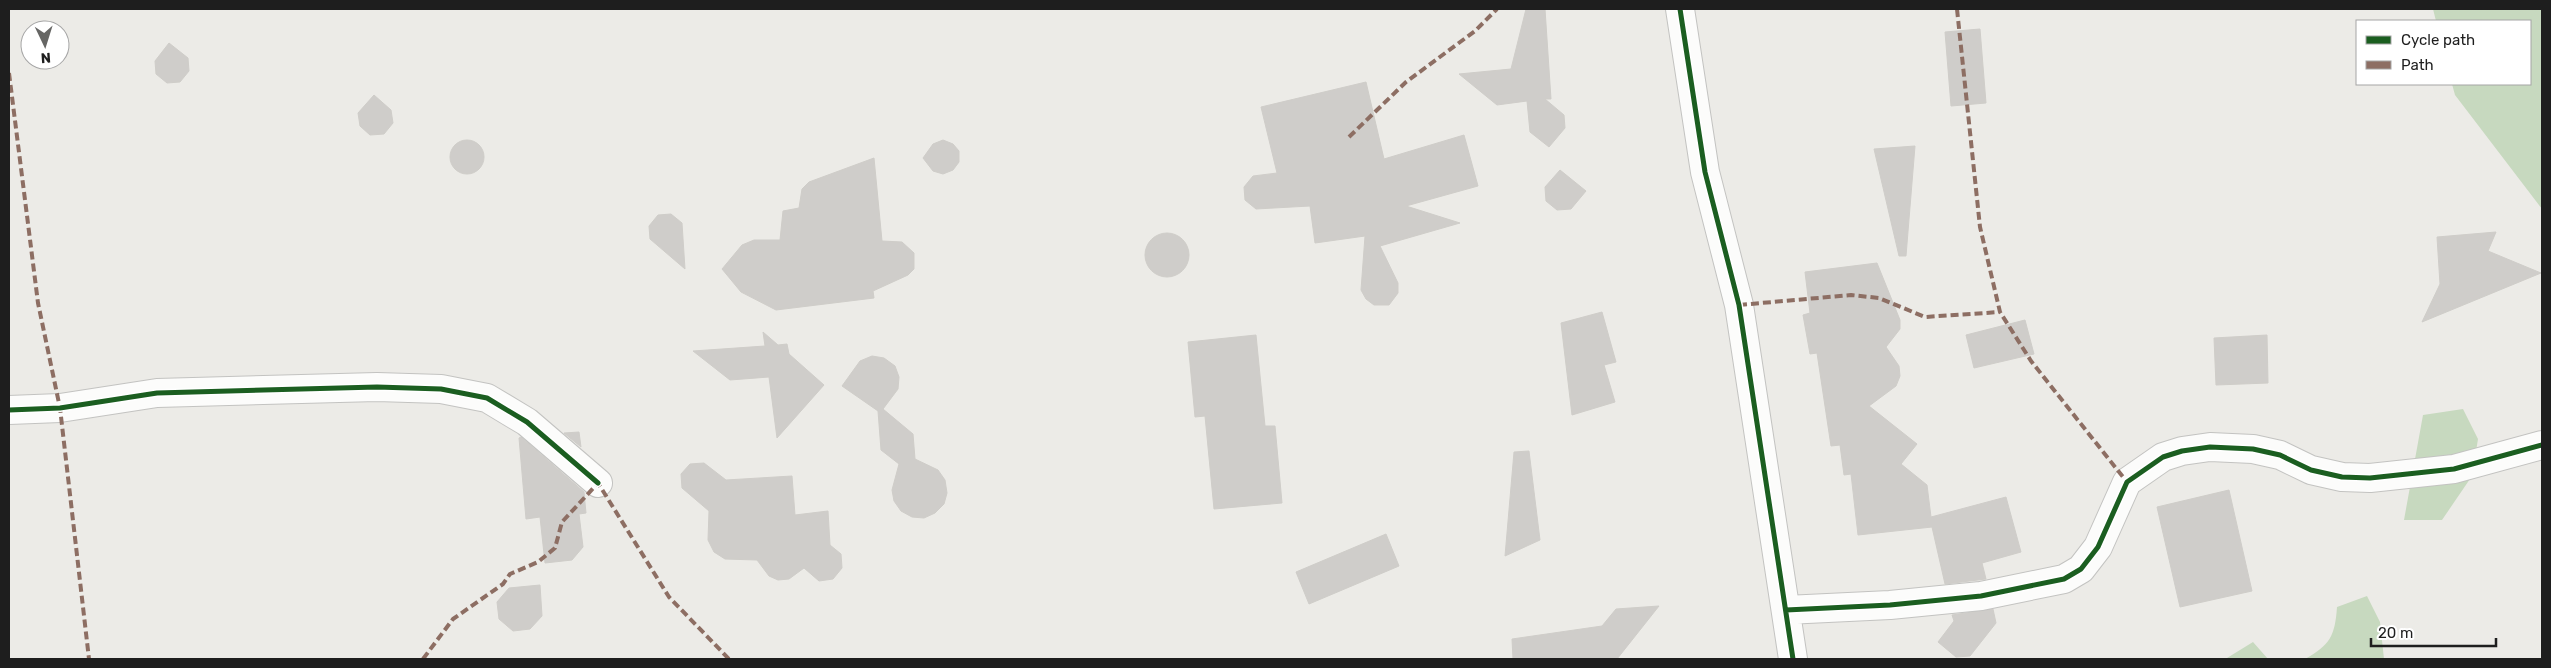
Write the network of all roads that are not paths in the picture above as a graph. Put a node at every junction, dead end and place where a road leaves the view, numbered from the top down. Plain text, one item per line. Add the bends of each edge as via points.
1 (1680, 9) edge
2 (9, 410) edge
3 (2542, 445) edge
4 (598, 483) dead end
5 (1786, 610) junction
6 (1793, 659) edge

1 - 5 street via 1705,172 1739,305
2 - 4 street via 60,408 157,393 441,388 487,398 527,422
3 - 5 street via 2454,469 2370,478 2311,470 2280,455 2253,449 2210,447 2182,451 2163,457 2127,482 2098,548 2081,569 2064,579 1981,596
5 - 6 street

